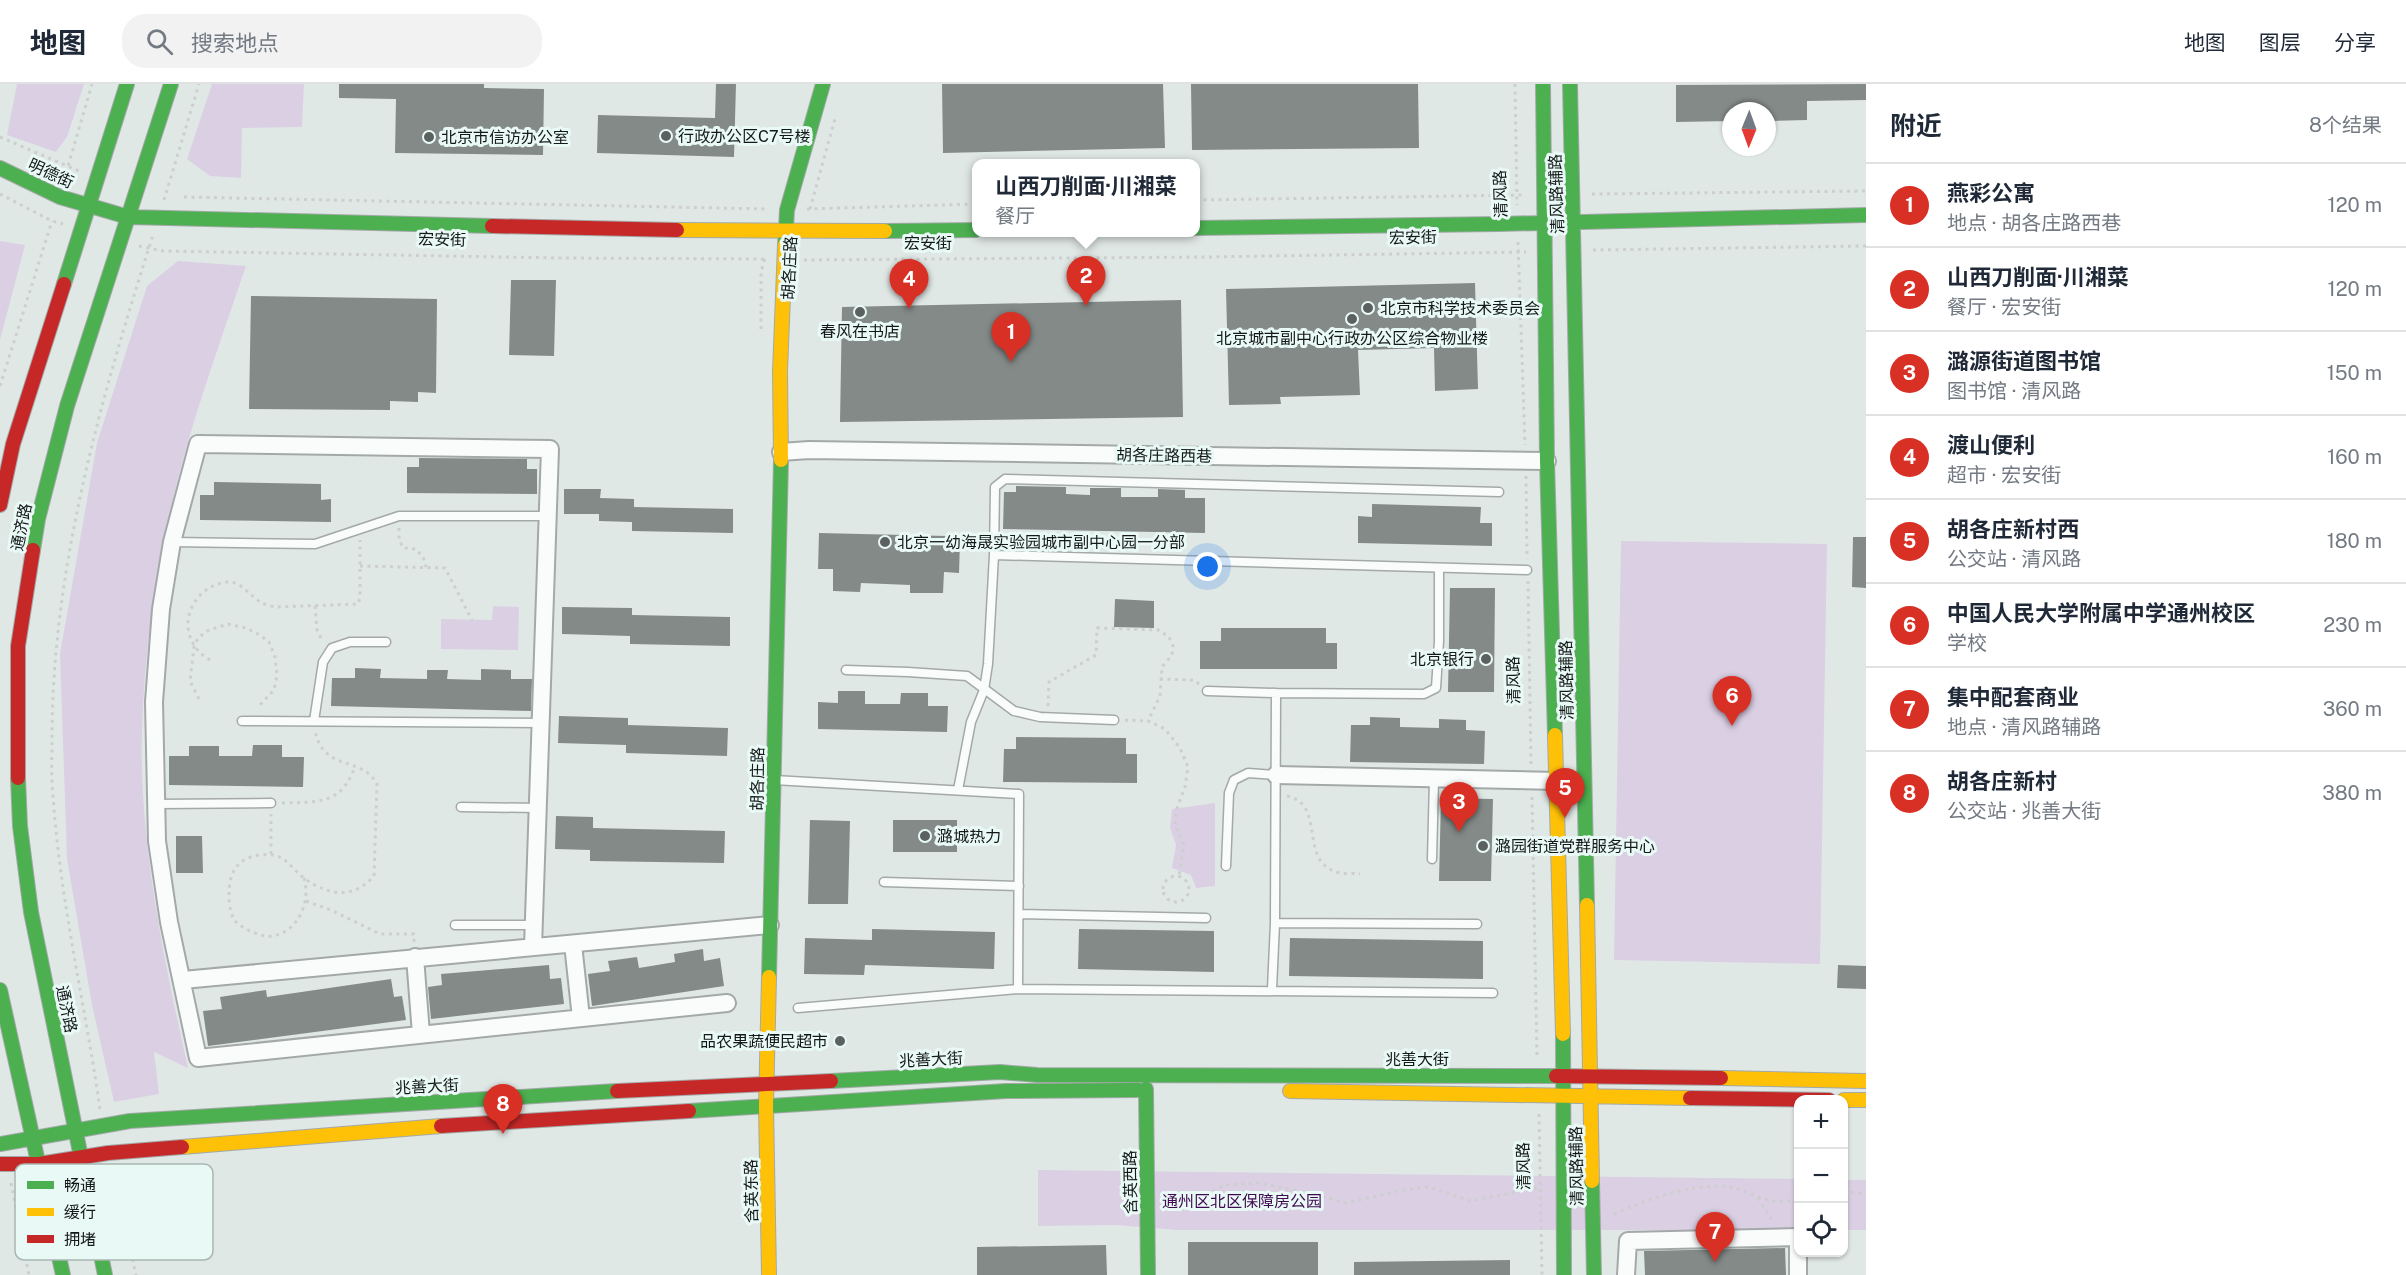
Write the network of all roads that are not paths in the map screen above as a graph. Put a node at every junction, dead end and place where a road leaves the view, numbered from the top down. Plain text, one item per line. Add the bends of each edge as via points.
1 (127, 84) edge
2 (171, 84) edge
3 (823, 84) edge
4 (1543, 84) edge
5 (1570, 84) edge
6 (0, 168) edge
7 (89, 207) junction
8 (1866, 215) edge
9 (128, 217) junction
10 (1546, 223) junction
11 (1574, 223) junction
12 (1200, 228) edge
13 (972, 230) edge
14 (786, 232) junction
15 (781, 452) junction
16 (1547, 461) junction
17 (3, 474) edge
18 (1499, 492) dead end
19 (0, 505) edge
20 (548, 516) junction
21 (172, 542) junction
22 (994, 555) junction
23 (1439, 568) junction
24 (1527, 570) road end
25 (386, 642) dead end
26 (846, 670) dead end
27 (984, 690) junction
28 (1207, 691) road end
29 (1276, 693) junction
30 (314, 720) junction
31 (1114, 720) road end
32 (242, 721) dead end
33 (541, 723) junction
34 (1276, 775) junction
35 (773, 780) junction
36 (1434, 780) junction
37 (1557, 781) junction
38 (958, 790) junction
39 (272, 803) road end
40 (156, 804) junction
41 (461, 807) dead end
42 (538, 808) junction
43 (1432, 859) dead end
44 (1226, 866) dead end
45 (884, 882) dead end
46 (1019, 886) junction
47 (1019, 914) junction
48 (1206, 918) dead end
49 (1275, 923) junction
50 (1477, 924) dead end
51 (455, 925) dead end
52 (770, 925) junction
53 (534, 926) junction
54 (573, 944) junction
55 (533, 947) junction
56 (415, 957) junction
57 (183, 980) junction
58 (1018, 989) junction
59 (1272, 989) junction
60 (0, 990) edge
61 (1493, 993) dead end
62 (727, 1003) dead end
63 (798, 1008) dead end
64 (580, 1018) junction
65 (422, 1034) junction
66 (1564, 1076) junction
67 (1591, 1076) junction
68 (1866, 1081) edge
69 (767, 1083) junction
70 (1146, 1089) junction
71 (1227, 1089) dead end
72 (1274, 1090) dead end
73 (1564, 1095) junction
74 (1592, 1095) junction
75 (1794, 1099) edge
76 (1848, 1100) edge
77 (1866, 1100) edge
78 (766, 1106) junction
79 (75, 1132) junction
80 (32, 1139) junction
81 (0, 1144) edge
82 (81, 1157) junction
83 (39, 1164) joint
84 (82, 1164) edge
85 (60, 1260) edge
86 (102, 1260) edge
87 (63, 1275) edge
88 (105, 1275) edge
89 (769, 1275) edge
90 (1148, 1275) edge
91 (1564, 1275) edge
92 (1594, 1275) edge
93 (1626, 1275) edge
94 (1798, 1275) edge

1 - 7 main road, 通济路
2 - 9 main road, 通济路
3 - 14 main road, 胡各庄路 via 787,210
4 - 10 main road
5 - 11 main road, 清风路辅路
6 - 7 main road, 明德街
7 - 9 main road, 宏安街
7 - 17 main road, 通济路
8 - 11 main road, 宏安街
9 - 14 main road, 宏安街
9 - 79 main road, 通济路 via 67,406 38,519 18,646 20,826 31,912
10 - 11 main road, 宏安街
10 - 12 main road, 宏安街
10 - 16 main road
11 - 67 main road, 清风路辅路
13 - 14 main road, 宏安街
14 - 15 main road, 胡各庄路
15 - 16 street, 胡各庄路西巷
15 - 35 main road, 胡各庄路
16 - 37 main road
17 - 19 main road, 通济路
18 - 22 lane via 1005,479 995,487
20 - 21 lane via 399,516 315,544
20 - 21 street via 550,449 198,444
20 - 33 street
21 - 40 street via 161,609 154,702
22 - 23 lane
22 - 27 lane
23 - 24 lane
23 - 29 lane via 1436,688 1424,694
25 - 30 lane via 350,642 332,648 323,662
26 - 27 lane via 967,676
27 - 31 lane via 1014,711 1040,717
27 - 38 lane via 971,722
28 - 29 lane
29 - 34 lane
30 - 32 lane
30 - 33 lane
33 - 42 street
34 - 36 street
34 - 44 lane via 1248,773 1234,780 1229,793
34 - 49 lane
35 - 38 lane
35 - 52 main road, 胡各庄路
36 - 37 street
36 - 43 lane
37 - 66 main road
38 - 46 lane via 1019,794
39 - 40 lane
40 - 57 street via 157,841 169,922
41 - 42 lane
42 - 53 street
45 - 46 lane
46 - 47 lane
47 - 48 lane
47 - 58 lane
49 - 50 lane
49 - 59 lane
51 - 53 lane
52 - 54 street
52 - 69 main road, 胡各庄路
53 - 55 street
54 - 55 street
54 - 64 street
55 - 56 street
56 - 57 street
56 - 65 street
57 - 65 street via 198,1058
58 - 59 lane
58 - 63 lane
59 - 61 lane
60 - 80 main road
62 - 64 street
64 - 65 street
66 - 67 main road, 兆善大街
66 - 69 main road, 兆善大街 via 1000,1072
66 - 73 main road
67 - 68 main road, 兆善大街
67 - 74 main road, 清风路辅路
69 - 78 main road, 胡各庄路
69 - 79 main road, 兆善大街 via 130,1120
70 - 71 main road
70 - 78 main road via 1006,1092
70 - 90 main road, 含英西路
72 - 73 main road, 兆善大街
73 - 74 main road, 兆善大街
73 - 91 main road
74 - 75 main road, 兆善大街
74 - 92 main road, 清风路辅路
76 - 77 main road
78 - 82 main road via 363,1131
78 - 89 main road, 含英东路
79 - 80 main road, 兆善大街
79 - 82 main road, 通济路
80 - 81 main road, 兆善大街
80 - 83 main road
82 - 83 main road
82 - 84 main road, 通济路
85 - 87 main road
86 - 88 main road, 通济路
93 - 94 street via 1628,1241 1798,1237

